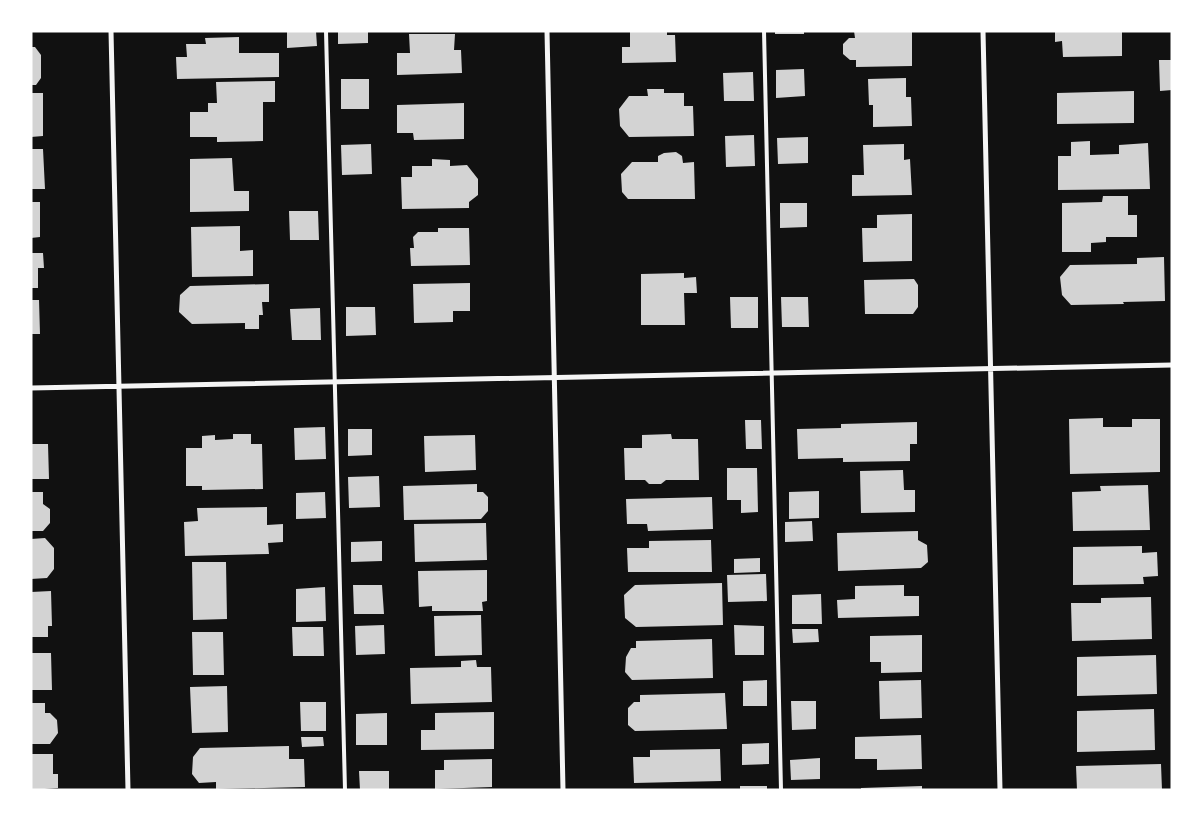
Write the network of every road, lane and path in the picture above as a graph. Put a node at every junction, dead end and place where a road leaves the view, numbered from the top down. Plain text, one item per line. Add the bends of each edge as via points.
1 (111, 31) edge
2 (326, 31) edge
3 (547, 31) edge
4 (764, 31) edge
5 (983, 31) edge
6 (1172, 365) edge
7 (990, 369) junction
8 (772, 373) junction
9 (554, 378) junction
10 (335, 382) junction
11 (119, 387) junction
12 (31, 388) edge
13 (128, 790) edge
14 (345, 790) edge
15 (563, 790) edge
16 (781, 790) edge
17 (1000, 790) edge

1 - 11 street
2 - 10 lane
3 - 9 street
4 - 8 lane
5 - 7 street
6 - 7 street
7 - 8 street
7 - 17 street
8 - 9 street
8 - 16 lane
9 - 10 street
9 - 15 street
10 - 11 street
10 - 14 lane
11 - 12 street
11 - 13 street

